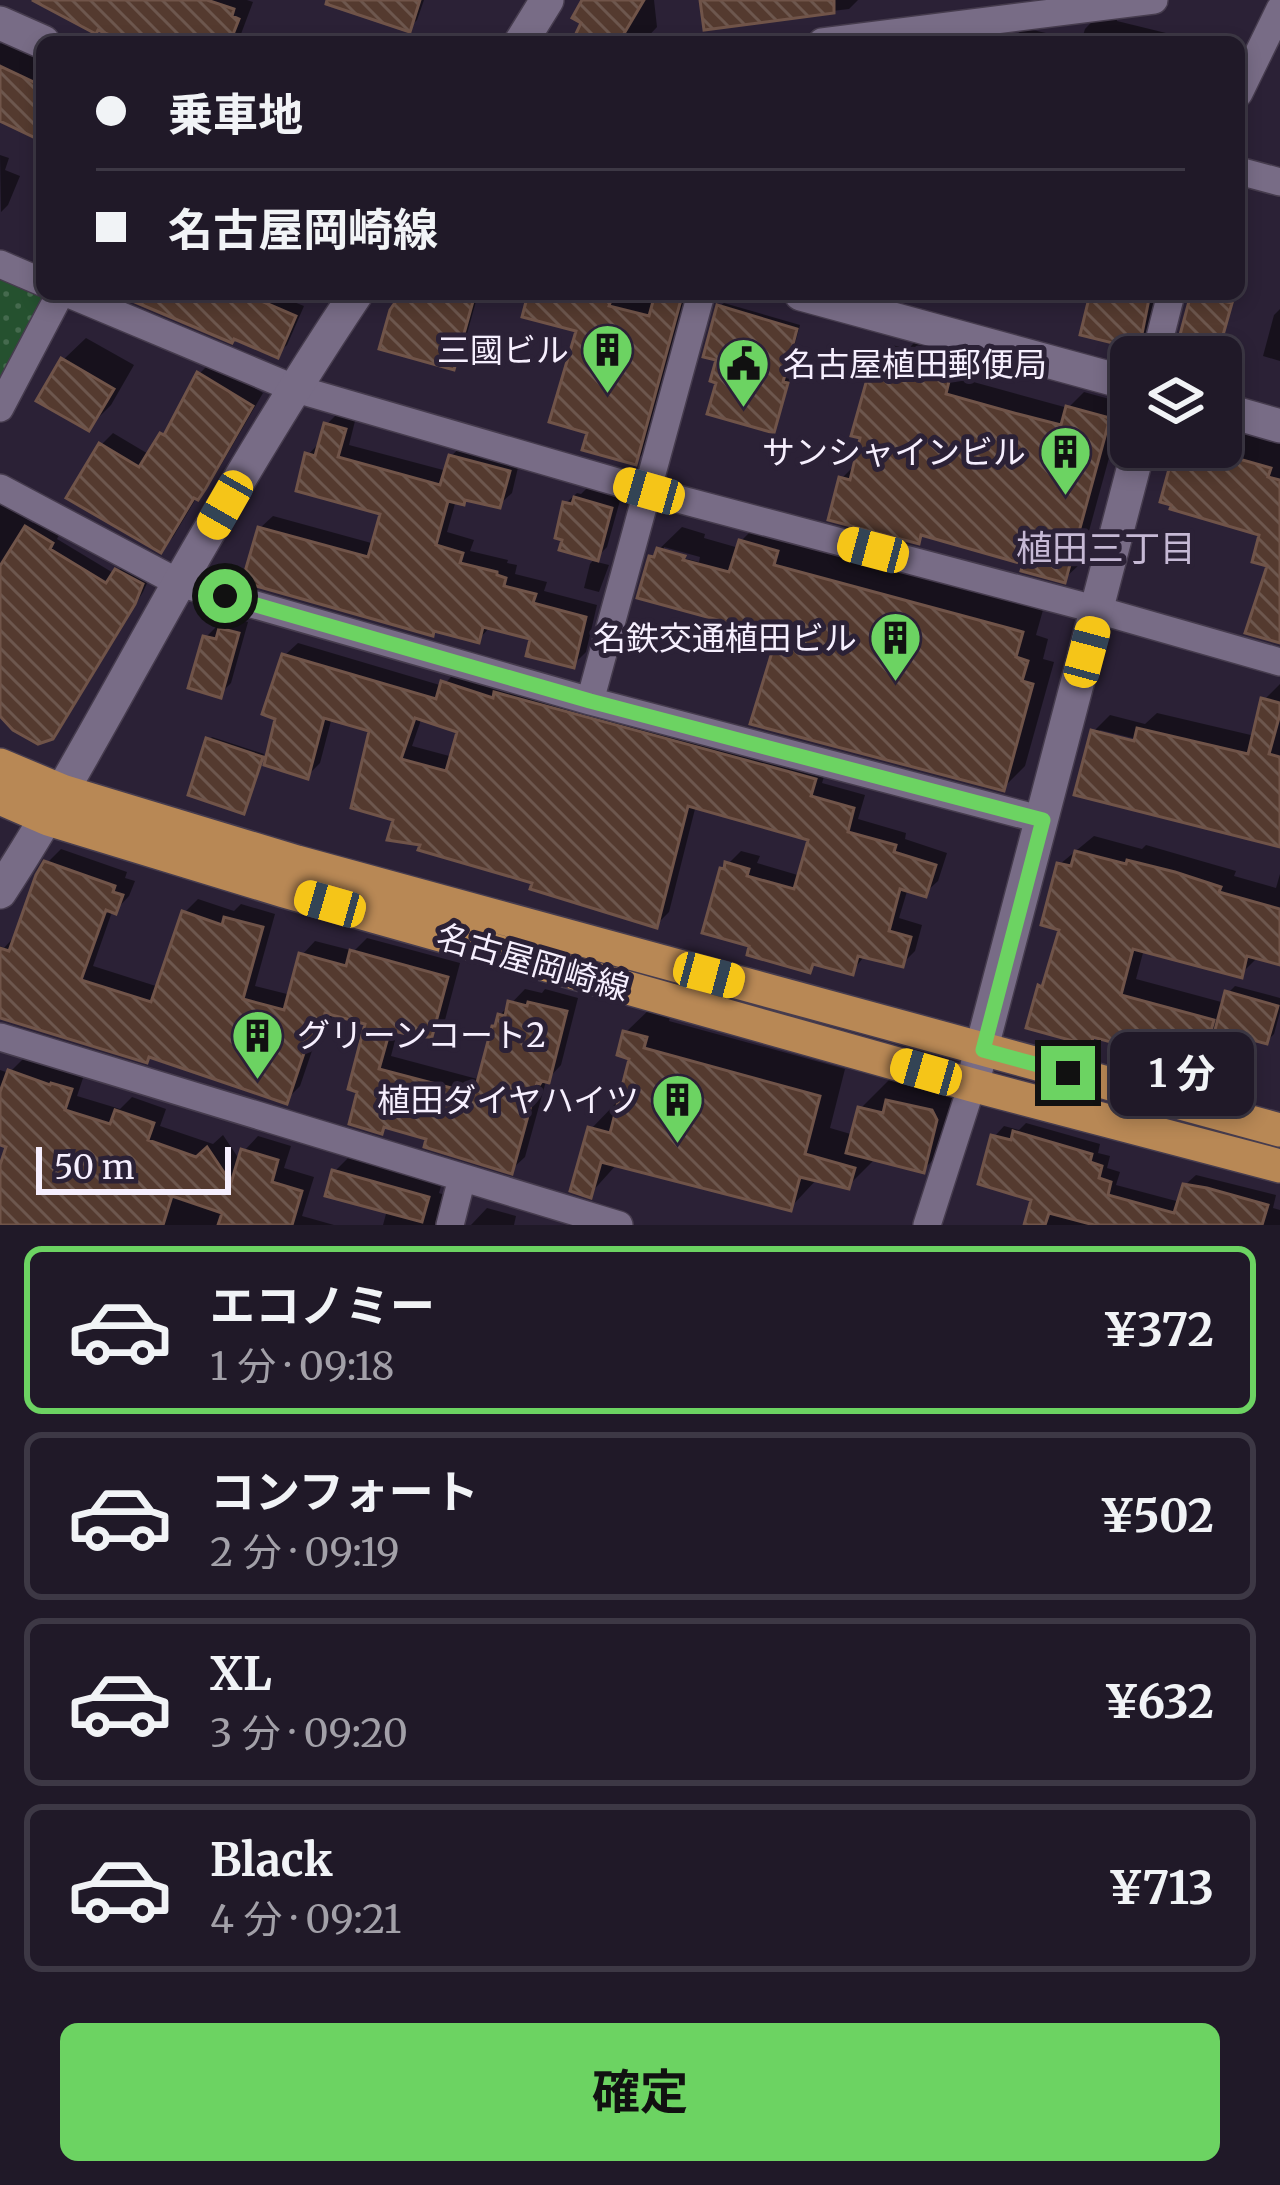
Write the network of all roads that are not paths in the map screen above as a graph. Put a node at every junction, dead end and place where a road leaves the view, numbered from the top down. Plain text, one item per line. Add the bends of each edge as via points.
1 (548, 0) edge
2 (1154, 0) edge
3 (1003, 9) edge
4 (1280, 9) edge
5 (0, 22) edge
6 (941, 35) edge
7 (524, 36) edge
8 (36, 39) edge
9 (1245, 81) edge
10 (1245, 173) edge
11 (1280, 182) edge
12 (0, 264) edge
13 (36, 279) edge
14 (61, 300) edge
15 (79, 300) edge
16 (352, 300) edge
17 (699, 300) edge
18 (1169, 300) edge
19 (871, 303) edge
20 (1160, 336) edge
21 (1110, 377) edge
22 (293, 388) junction
23 (0, 408) edge
24 (1242, 415) edge
25 (1280, 426) edge
26 (1134, 468) edge
27 (0, 488) edge
28 (649, 491) junction
29 (179, 583) junction
30 (1098, 610) junction
31 (1280, 662) edge
32 (590, 701) junction
33 (0, 765) edge
34 (0, 798) edge
35 (55, 805) junction
36 (1043, 820) junction
37 (0, 892) edge
38 (0, 1037) edge
39 (983, 1050) junction
40 (972, 1085) junction
41 (1280, 1130) edge
42 (1280, 1166) edge
43 (462, 1178) junction
44 (450, 1225) edge
45 (619, 1225) edge
46 (927, 1225) edge

1 - 7 street
2 - 3 street
3 - 6 street
4 - 9 street
5 - 8 street
10 - 11 street
12 - 13 street
14 - 23 street
15 - 22 street
16 - 22 street
17 - 28 street
18 - 20 street
19 - 21 street
22 - 28 street
22 - 29 street
24 - 25 street
26 - 30 street
27 - 29 street
28 - 30 street
28 - 32 street
29 - 32 street
29 - 35 street
30 - 31 street
30 - 36 street
32 - 36 street
33 - 35 main road, 名古屋岡崎線
34 - 35 main road, 名古屋岡崎線
35 - 37 street
35 - 39 main road, 名古屋岡崎線 via 297,862
35 - 40 main road, 名古屋岡崎線 via 307,898
36 - 39 street
38 - 43 street
39 - 40 street
39 - 41 main road, 名古屋岡崎線
40 - 42 main road, 名古屋岡崎線
40 - 46 street
43 - 44 street
43 - 45 street

